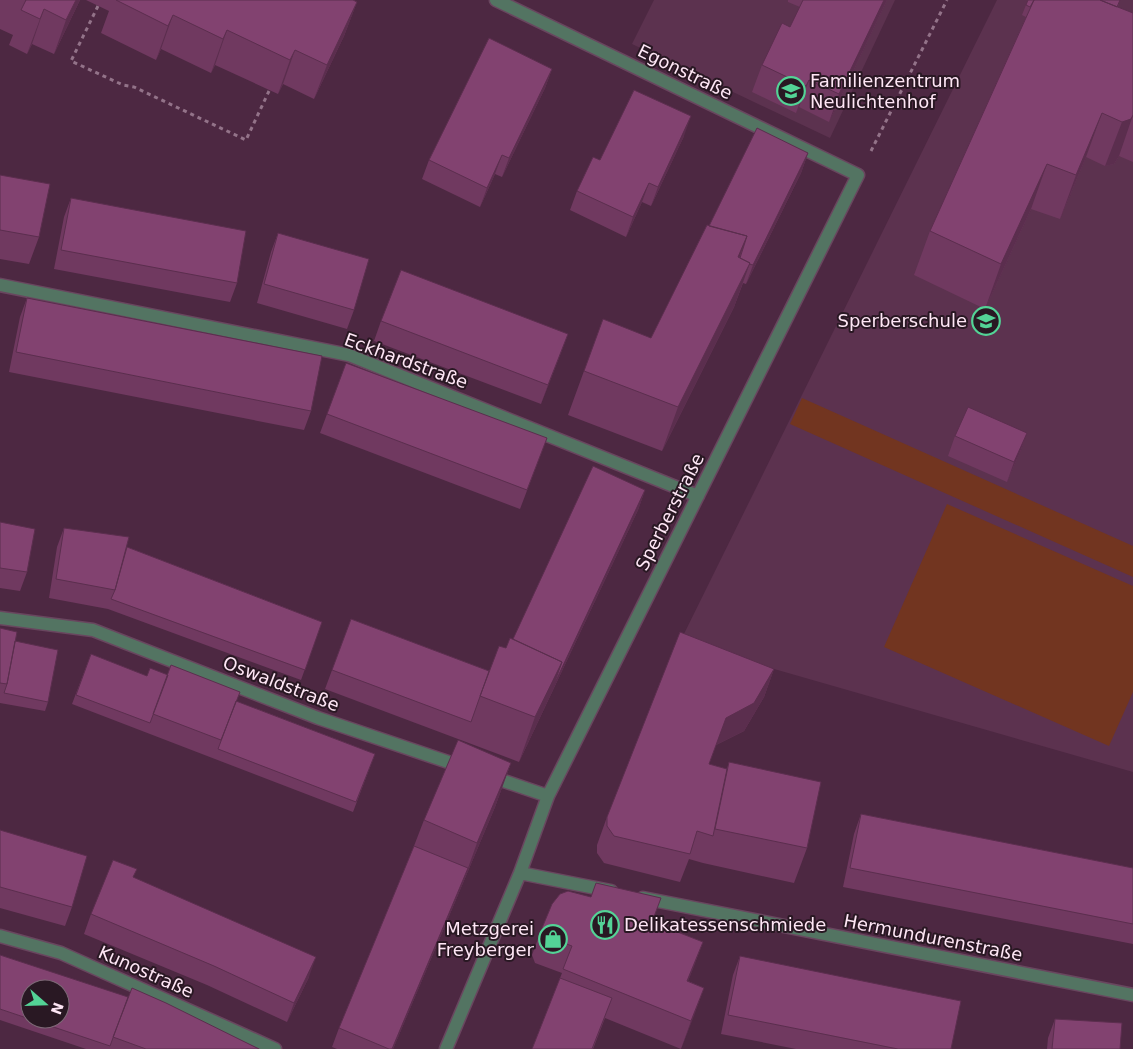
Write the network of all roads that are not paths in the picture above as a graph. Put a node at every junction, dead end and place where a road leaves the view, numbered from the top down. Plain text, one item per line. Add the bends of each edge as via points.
1 (496, 0) edge
2 (858, 175) joint
3 (0, 285) edge
4 (698, 496) junction
5 (0, 618) edge
6 (548, 796) junction
7 (520, 873) junction
8 (0, 936) edge
9 (1133, 995) edge
10 (275, 1049) edge
11 (446, 1049) edge

1 - 2 street, Egonstraße
2 - 4 street, Sperberstraße
3 - 4 street, Eckhardstraße via 349,355
4 - 6 street, Sperberstraße
5 - 6 street, Oswaldstraße via 93,630 318,718
6 - 7 street, Sperberstraße
7 - 9 street, Hermundurenstraße
7 - 11 street, Sperberstraße
8 - 10 street, Kunostraße via 61,953

